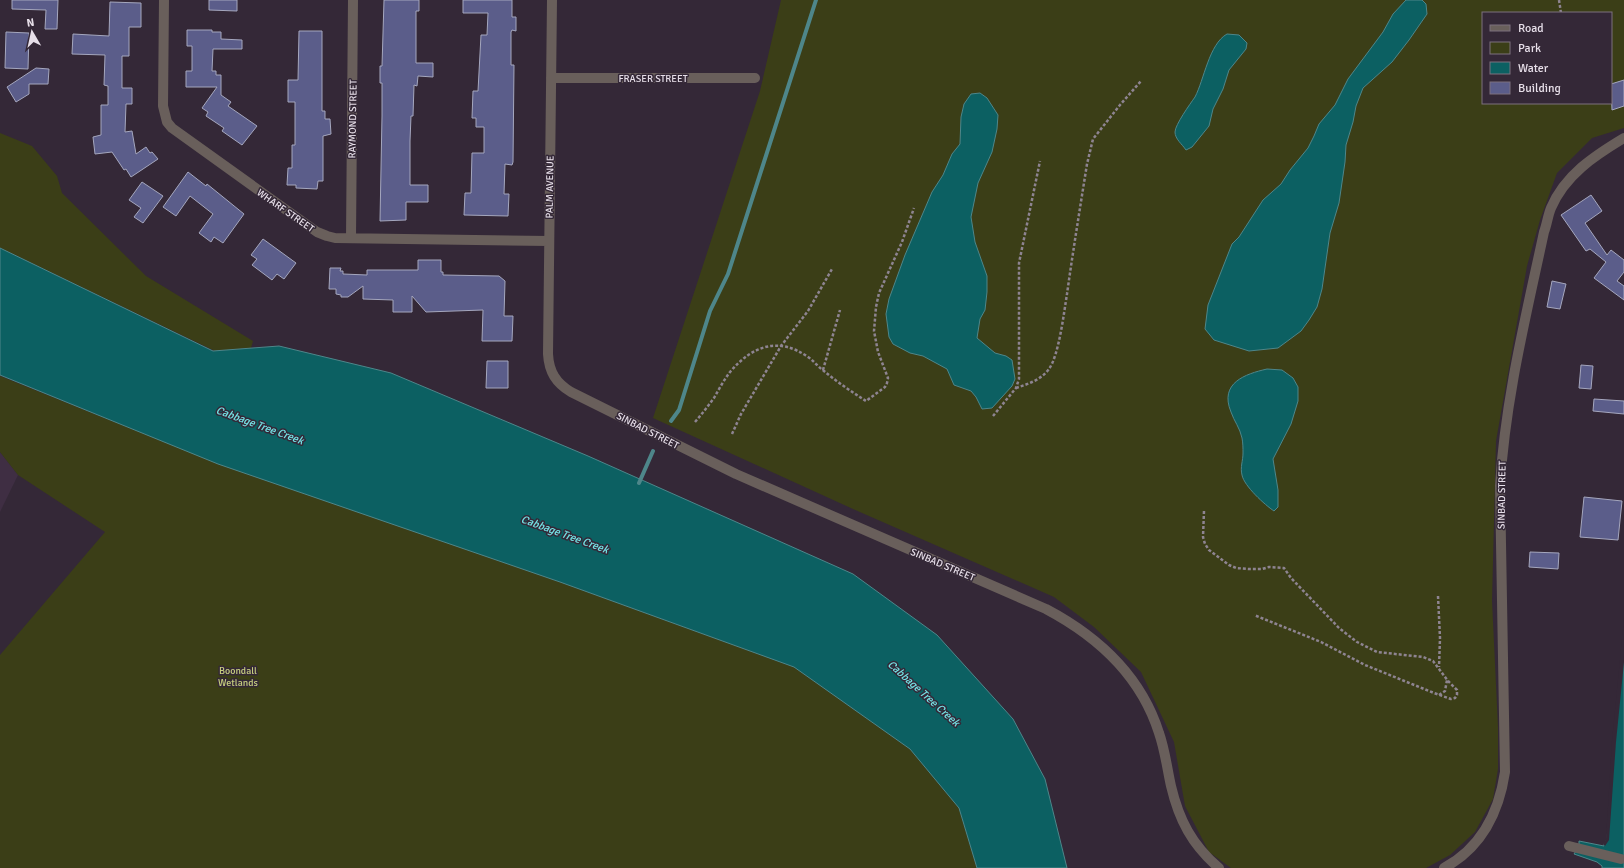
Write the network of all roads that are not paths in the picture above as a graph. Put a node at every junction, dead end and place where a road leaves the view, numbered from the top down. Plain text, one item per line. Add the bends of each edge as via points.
1 (164, 0) edge
2 (353, 0) edge
3 (552, 0) edge
4 (551, 78) junction
5 (755, 78) dead end
6 (1624, 138) edge
7 (351, 238) junction
8 (549, 240) junction
9 (552, 374) joint
10 (1569, 846) dead end
11 (1620, 859) dead end
12 (1219, 868) edge
13 (1444, 868) edge

1 - 7 street, WHARF STREET via 163,106 167,122 317,232 335,238
2 - 7 street, RAYMOND STREET
3 - 4 street, PALM AVENUE
4 - 5 street, FRASER STREET
4 - 8 street, PALM AVENUE
6 - 13 street, SINBAD STREET via 1568,179 1551,209 1544,232 1507,412 1502,455 1500,486 1505,772 1499,800 1486,830 1465,854
7 - 8 street, WHARF STREET
8 - 9 street, PALM AVENUE via 548,354
9 - 12 street, SINBAD STREET via 571,392 736,474 1046,609 1082,630 1114,658 1143,698 1159,731 1171,788 1188,834 1196,846
10 - 11 street

